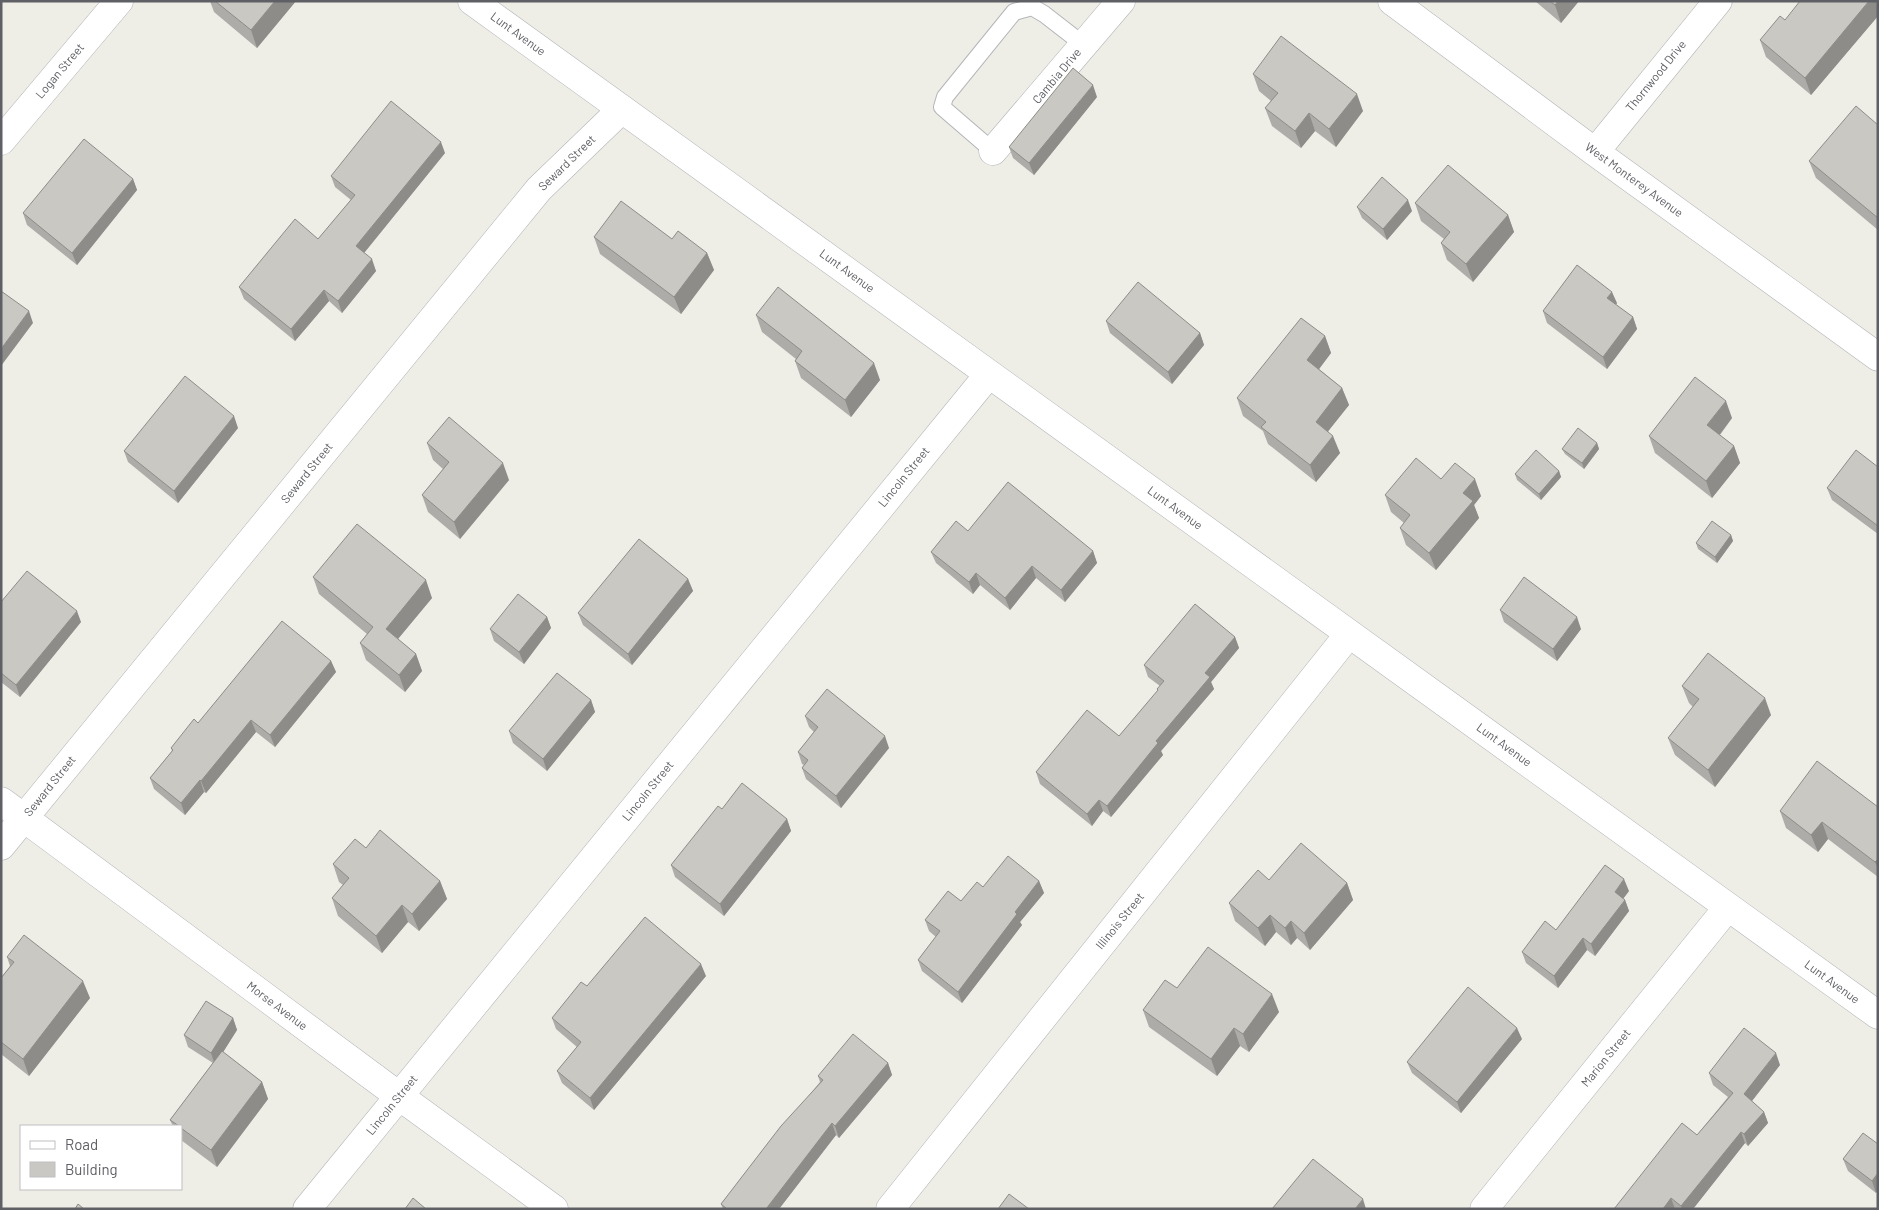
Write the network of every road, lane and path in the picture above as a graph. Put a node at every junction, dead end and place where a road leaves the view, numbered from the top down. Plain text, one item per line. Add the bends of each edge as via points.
1 (119, 1) edge
2 (1121, 1) edge
3 (1392, 1) edge
4 (1718, 1) edge
5 (475, 2) edge
6 (1084, 45) junction
7 (622, 109) junction
8 (1, 141) edge
9 (993, 151) joint
10 (1595, 152) junction
11 (1878, 357) edge
12 (989, 374) junction
13 (1349, 634) junction
14 (1, 801) edge
15 (24, 818) junction
16 (1, 846) edge
17 (1728, 907) junction
18 (1878, 1015) edge
19 (399, 1096) junction
20 (307, 1209) edge
21 (554, 1209) edge
22 (890, 1209) edge
23 (1484, 1209) edge

1 - 8 street, Logan Street
2 - 6 street, Cambia Drive
3 - 10 street, West Monterey Avenue
4 - 10 street, Thornwood Drive
5 - 7 street, Lunt Avenue
6 - 9 street, Cambia Drive
6 - 9 lane via 1032,6 1014,12 945,97 942,108
7 - 12 street, Lunt Avenue
7 - 15 street, Seward Street via 539,189
10 - 11 street, West Monterey Avenue
12 - 13 street, Lunt Avenue
12 - 19 street, Lincoln Street
13 - 17 street, Lunt Avenue
13 - 22 street, Illinois Street
14 - 15 street, Morse Avenue
15 - 16 street, Seward Street
15 - 19 street, Morse Avenue
17 - 18 street, Lunt Avenue
17 - 23 street, Marion Street
19 - 20 street, Lincoln Street
19 - 21 street, Morse Avenue

